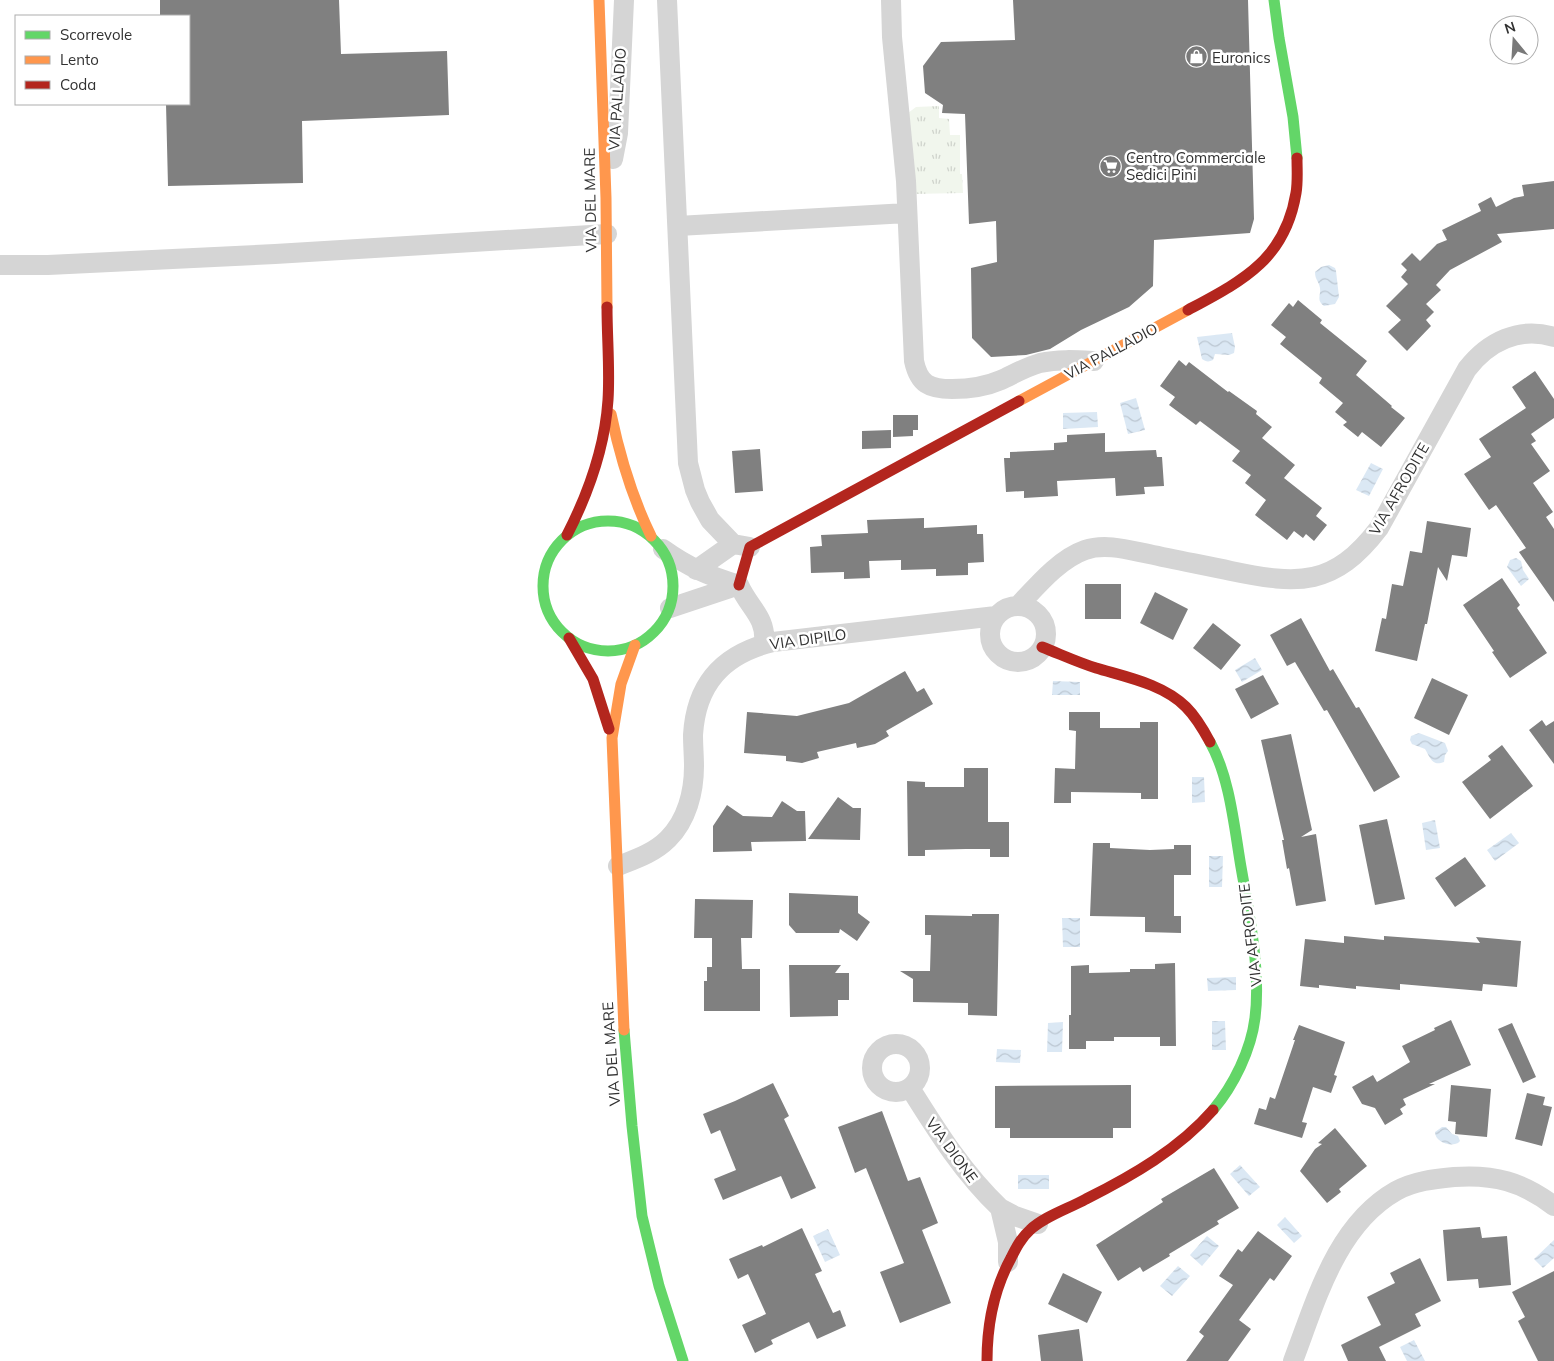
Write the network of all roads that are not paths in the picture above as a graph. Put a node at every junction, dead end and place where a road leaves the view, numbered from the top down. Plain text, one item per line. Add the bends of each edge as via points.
1 (599, 0) edge
2 (624, 0) edge
3 (667, 0) edge
4 (891, 0) edge
5 (1274, 0) edge
6 (606, 198) junction
7 (907, 213) junction
8 (678, 226) junction
9 (606, 234) junction
10 (0, 265) edge
11 (1554, 337) edge
12 (1094, 361) junction
13 (608, 400) junction
14 (567, 535) junction
15 (657, 542) junction
16 (741, 546) junction
17 (696, 570) junction
18 (739, 585) junction
19 (1018, 606) junction
20 (670, 608) junction
21 (994, 621) junction
22 (569, 638) junction
23 (764, 644) junction
24 (635, 646) junction
25 (1042, 647) junction
26 (612, 738) junction
27 (618, 866) junction
28 (910, 1088) dead end
29 (1554, 1206) edge
30 (1000, 1208) junction
31 (1038, 1224) junction
32 (1008, 1262) junction
33 (683, 1361) edge
34 (987, 1361) edge
35 (1293, 1361) edge

1 - 6 main road, VIA DEL MARE
2 - 6 street, VIA PALLADIO via 618,133
3 - 8 street
4 - 7 street
5 - 12 main road, VIA PALLADIO via 1299,163 1296,199 1284,234 1264,263 1245,278
6 - 9 main road, VIA DEL MARE
7 - 8 street
7 - 12 street via 914,361 920,378 928,386 973,388 1042,363
8 - 16 street via 688,463 693,484 710,520
9 - 10 street via 275,254
9 - 13 main road, VIA DEL MARE
11 - 19 street, VIA AFRODITE via 1534,333 1516,335 1496,342 1474,360 1380,528 1363,548 1339,567 1311,578 1270,579 1133,550 1101,547 1082,551 1064,562
12 - 16 main road, VIA PALLADIO
13 - 14 main road, VIA DEL MARE via 599,454 580,510
13 - 15 main road, VIA DEL MARE via 629,487 642,519
14 - 15 main road via 587,523 609,520 632,524
14 - 22 main road via 554,549 545,567 542,587 546,607 555,624
15 - 17 street
15 - 20 main road via 672,568 674,588
16 - 17 street
16 - 18 main road
17 - 18 street
18 - 20 street
18 - 23 street via 762,621
19 - 21 street via 1002,611
19 - 25 street via 1035,611 1044,623 1046,636
20 - 24 main road via 662,623
21 - 23 street, VIA DIPILO via 962,620
21 - 25 street via 990,635 996,651 1003,657 1020,661 1028,659
22 - 24 main road via 601,651
22 - 26 main road, VIA DEL MARE via 593,679
23 - 27 street, VIA DIPILO via 726,664 704,690 694,729 691,796 677,828 652,852
24 - 26 main road, VIA DEL MARE via 621,684
25 - 31 main road, VIA AFRODITE via 1165,692 1184,705 1200,723 1220,765 1236,835 1257,986 1249,1043 1228,1089 1210,1114 1188,1136 1146,1165
26 - 27 main road, VIA DEL MARE
27 - 33 main road, VIA DEL MARE via 623,1023 641,1204 652,1262
28 - 30 street, VIA DIONE via 959,1163
29 - 35 street via 1526,1188 1486,1177 1428,1180 1396,1191 1366,1215 1342,1246 1322,1286
30 - 31 street, VIA DIONE
30 - 32 street via 1008,1242
31 - 32 main road, VIA AFRODITE via 1023,1237
32 - 34 main road, VIA AFRODITE via 993,1299

